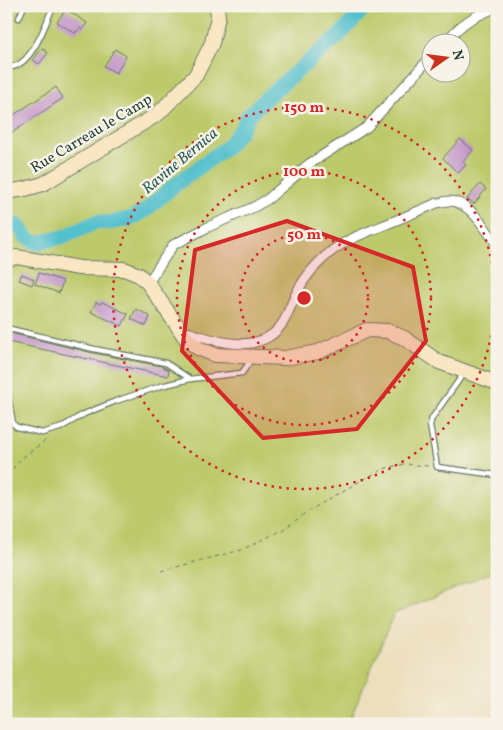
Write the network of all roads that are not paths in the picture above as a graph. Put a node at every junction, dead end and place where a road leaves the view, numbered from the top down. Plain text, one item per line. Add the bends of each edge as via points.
1 (24, 6) edge
2 (53, 6) edge
3 (217, 6) edge
4 (497, 7) edge
5 (19, 18) dead end
6 (454, 32) edge
7 (6, 67) edge
8 (420, 69) edge
9 (6, 192) edge
10 (497, 244) edge
11 (6, 259) edge
12 (148, 282) junction
13 (6, 328) edge
14 (180, 330) junction
15 (253, 356) junction
16 (465, 372) junction
17 (190, 379) junction
18 (497, 383) edge
19 (6, 384) edge
20 (497, 475) edge

1 - 5 lane
2 - 7 lane via 31,52 18,65
3 - 9 main road, Rue Carreau le Camp via 212,43 204,62 196,75 158,114 43,184
4 - 6 street via 469,18
8 - 12 street via 367,128 309,164 268,199 174,245
10 - 14 street via 462,204 449,201 437,204 349,240 328,253 298,290 284,321 263,341 247,344 224,341
11 - 12 main road via 17,257 79,268 124,269
12 - 14 main road
13 - 17 lane via 166,363
14 - 15 main road via 198,348 215,355
15 - 16 main road via 285,358 318,352 367,330 388,331 439,362
15 - 17 lane via 242,373
16 - 18 main road
16 - 20 lane via 432,418 430,426 437,467
17 - 19 lane via 116,401 42,434 13,424

